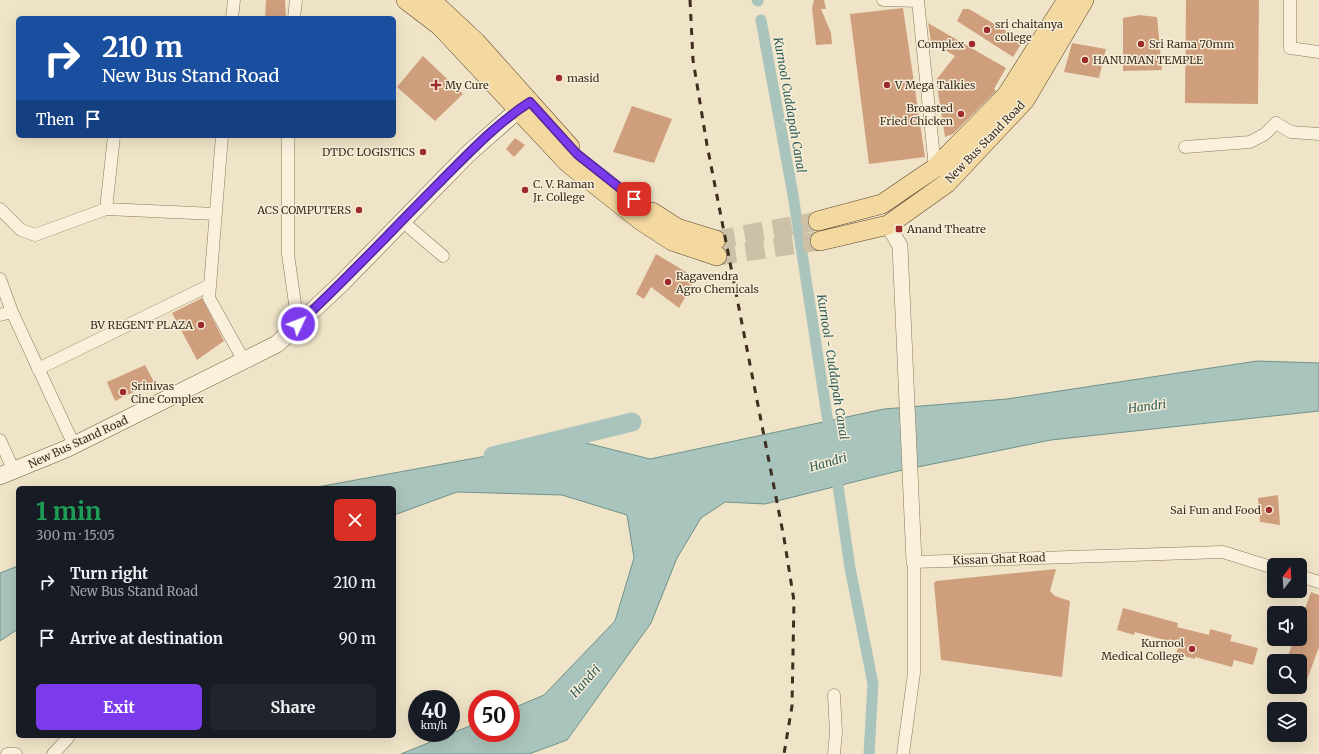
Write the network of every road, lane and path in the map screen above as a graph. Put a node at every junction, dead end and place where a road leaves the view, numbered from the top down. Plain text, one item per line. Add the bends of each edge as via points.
1 (234, 0) edge
2 (296, 0) edge
3 (406, 0) edge
4 (431, 0) edge
5 (883, 0) edge
6 (1067, 0) edge
7 (1084, 0) edge
8 (1290, 0) edge
9 (232, 16) edge
10 (294, 16) edge
11 (1319, 52) edge
12 (524, 106) junction
13 (1319, 134) edge
14 (114, 138) edge
15 (222, 138) edge
16 (288, 138) edge
17 (1185, 147) dead end
18 (935, 168) junction
19 (0, 209) edge
20 (106, 209) junction
21 (216, 214) junction
22 (402, 221) junction
23 (818, 221) tunnel mouth
24 (888, 225) junction
25 (820, 241) tunnel mouth
26 (717, 248) tunnel mouth
27 (443, 256) dead end
28 (0, 279) edge
29 (210, 285) junction
30 (6, 314) edge
31 (298, 324) junction
32 (244, 361) junction
33 (38, 369) junction
34 (0, 440) edge
35 (74, 445) junction
36 (7, 474) edge
37 (914, 562) junction
38 (1267, 566) edge
39 (1307, 578) edge
40 (1319, 582) edge
41 (834, 695) dead end
42 (68, 738) dead end
43 (7, 754) edge
44 (16, 754) edge
45 (53, 754) edge
46 (834, 754) edge
47 (903, 754) edge

1 - 9 street
2 - 10 street
3 - 12 main road via 440,26
4 - 12 main road via 476,42
5 - 18 street via 918,1
6 - 18 main road, New Bus Stand Road via 1006,96
7 - 24 main road, New Bus Stand Road via 1025,100 947,183
8 - 11 street via 1290,48
12 - 22 main road, New Bus Stand Road via 468,154
12 - 26 main road via 577,154 646,208 677,228
13 - 17 street via 1291,132 1276,123 1265,134 1250,142
14 - 20 street
15 - 21 street
16 - 31 street via 288,254
18 - 23 main road, New Bus Stand Road via 882,204
19 - 20 street via 21,230 35,235
20 - 21 street
21 - 29 street
22 - 27 street
22 - 31 main road, New Bus Stand Road
24 - 25 main road, New Bus Stand Road
24 - 37 street via 900,246
28 - 30 street
29 - 32 street via 209,298
29 - 33 street
30 - 33 street
31 - 32 main road, New Bus Stand Road via 277,344
32 - 35 main road, New Bus Stand Road
33 - 35 street
34 - 36 street
35 - 36 main road, New Bus Stand Road
37 - 38 street, Kissan Ghat Road via 1223,552
37 - 47 street via 914,673
39 - 40 street
41 - 46 street
42 - 45 street
43 - 44 street

